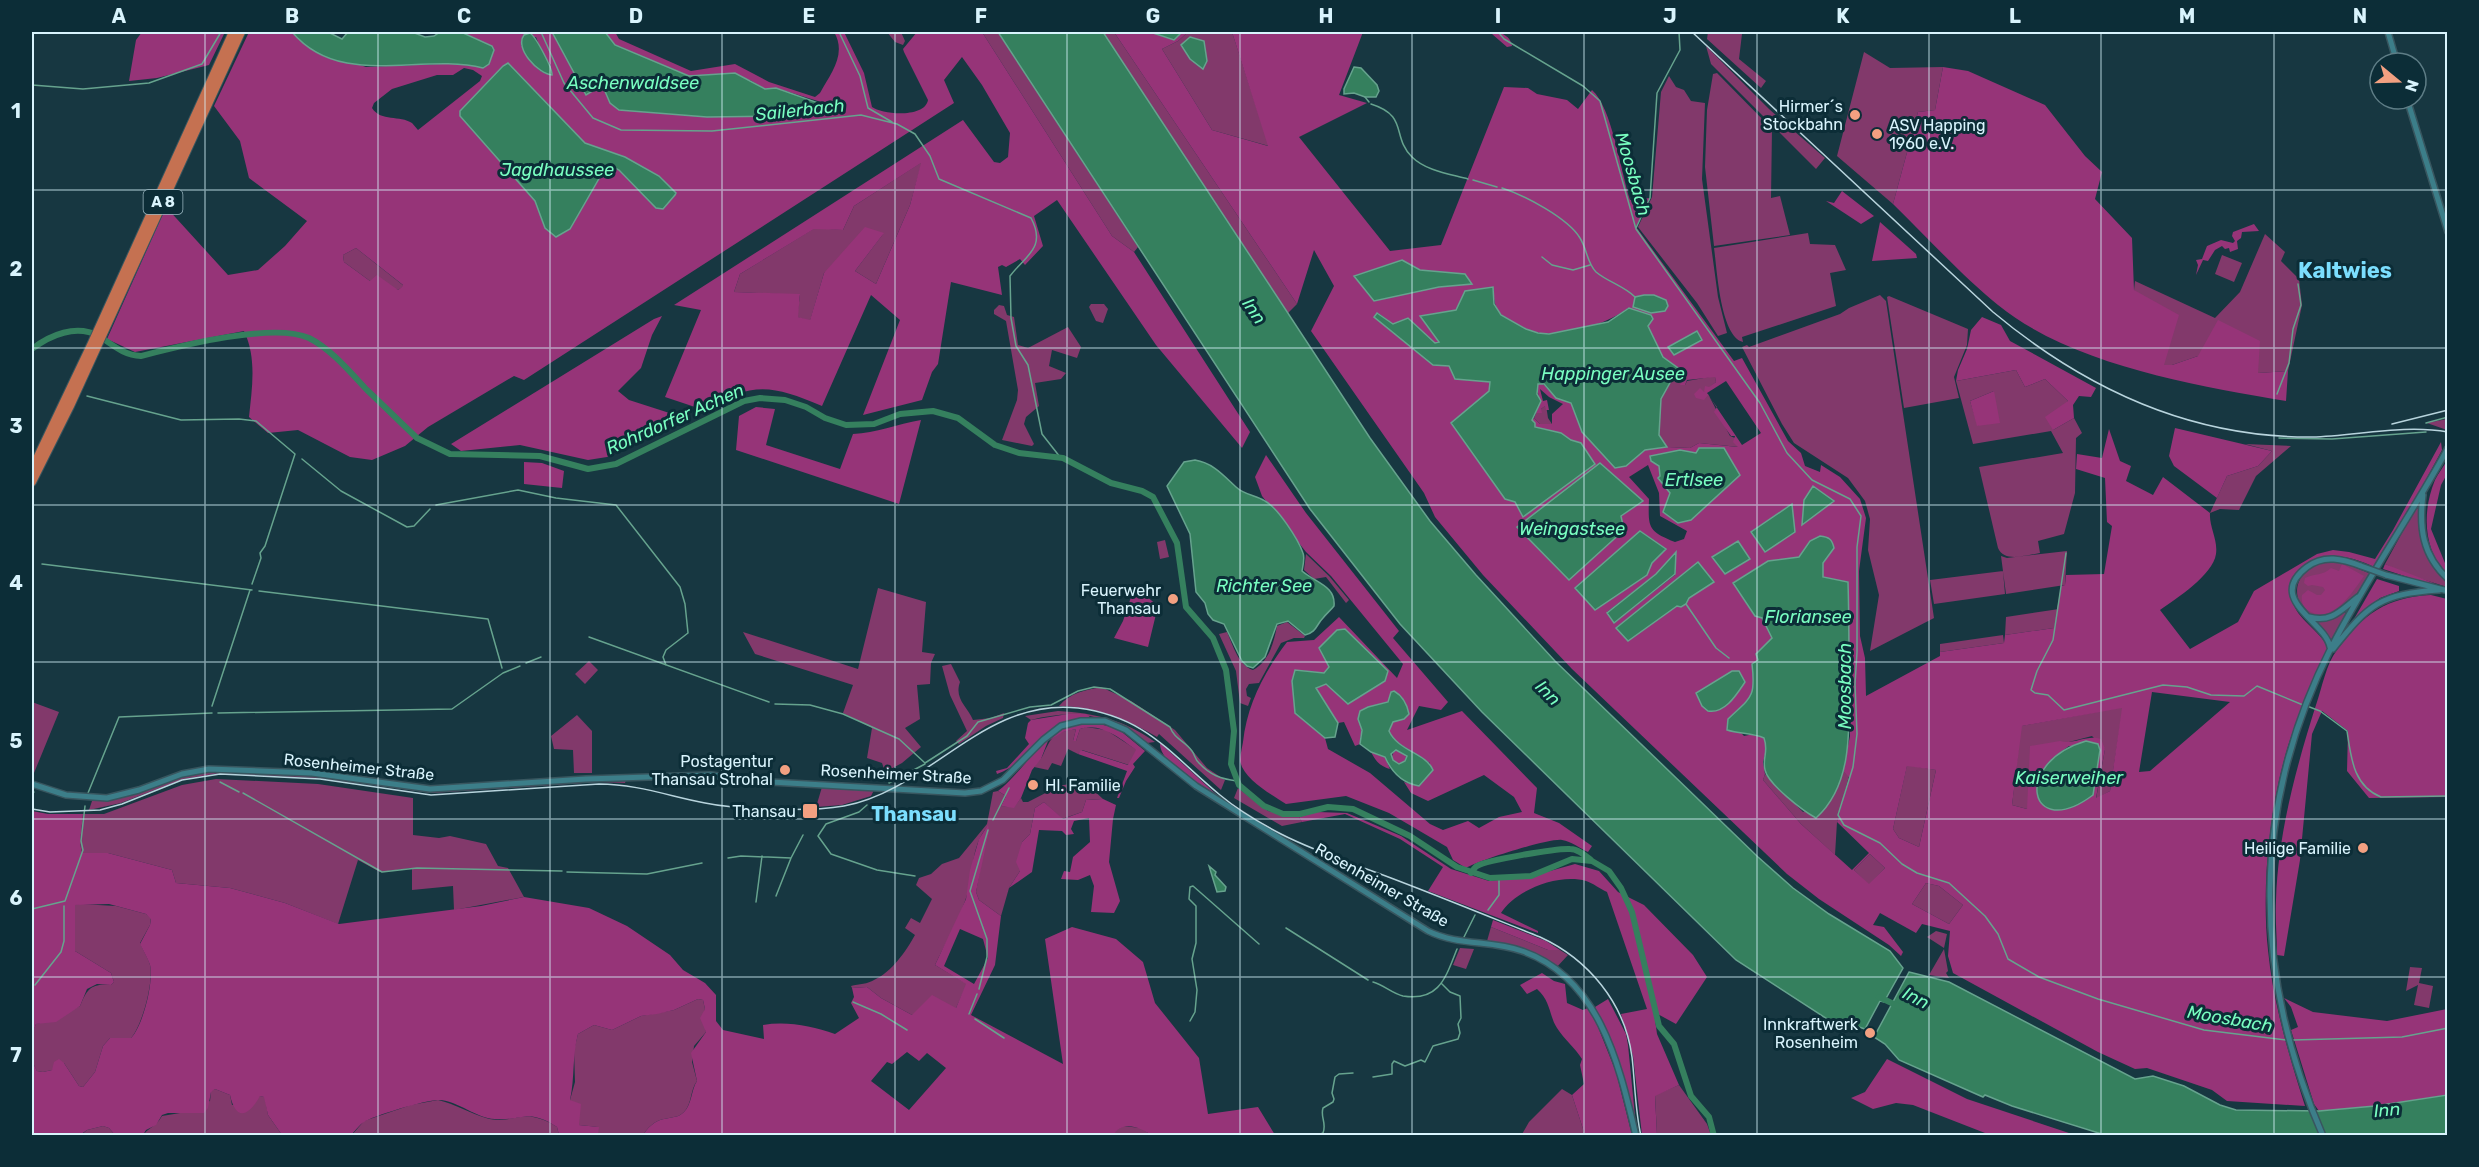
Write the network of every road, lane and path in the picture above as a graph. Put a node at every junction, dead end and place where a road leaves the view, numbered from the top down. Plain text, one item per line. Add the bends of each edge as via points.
1 (232, 32) edge
2 (241, 32) edge
3 (2388, 32) edge
4 (2394, 51) edge
5 (2411, 111) edge
6 (2448, 232) edge
7 (100, 331) junction
8 (95, 345) junction
9 (2448, 448) edge
10 (32, 469) edge
11 (32, 482) edge
12 (2423, 493) junction
13 (2448, 579) edge
14 (2439, 590) junction
15 (2448, 591) edge
16 (2361, 594) junction
17 (2307, 617) junction
18 (2331, 649) junction
19 (2326, 657) junction
20 (32, 784) edge
21 (1636, 1136) edge
22 (2323, 1136) edge

1 - 7 highway, A 8
2 - 7 highway, A 8
3 - 4 main road
5 - 6 main road
7 - 8 highway, A 8
8 - 10 highway, A 8
8 - 11 highway, A 8
9 - 12 main road
12 - 13 main road via 2423,538 2432,560
12 - 16 main road
14 - 15 main road
14 - 17 main road, bridge via 2344,560 2317,561 2298,577 2294,593 2298,607
14 - 19 main road via 2406,592 2378,603 2360,616
16 - 17 main road via 2334,616 2323,620
16 - 18 main road
17 - 18 main road via 2327,637
18 - 19 main road
19 - 22 main road via 2286,760 2277,801 2270,871 2271,939 2277,983 2293,1053
20 - 21 main road, Rosenheimer Straße via 66,795 107,798 190,772 218,769 312,773 430,789 711,775 965,793 981,791 1003,780 1061,726 1088,720 1105,722 1126,730 1196,786 1428,931 1454,941 1521,951 1556,971 1586,998 1597,1015 1624,1085

